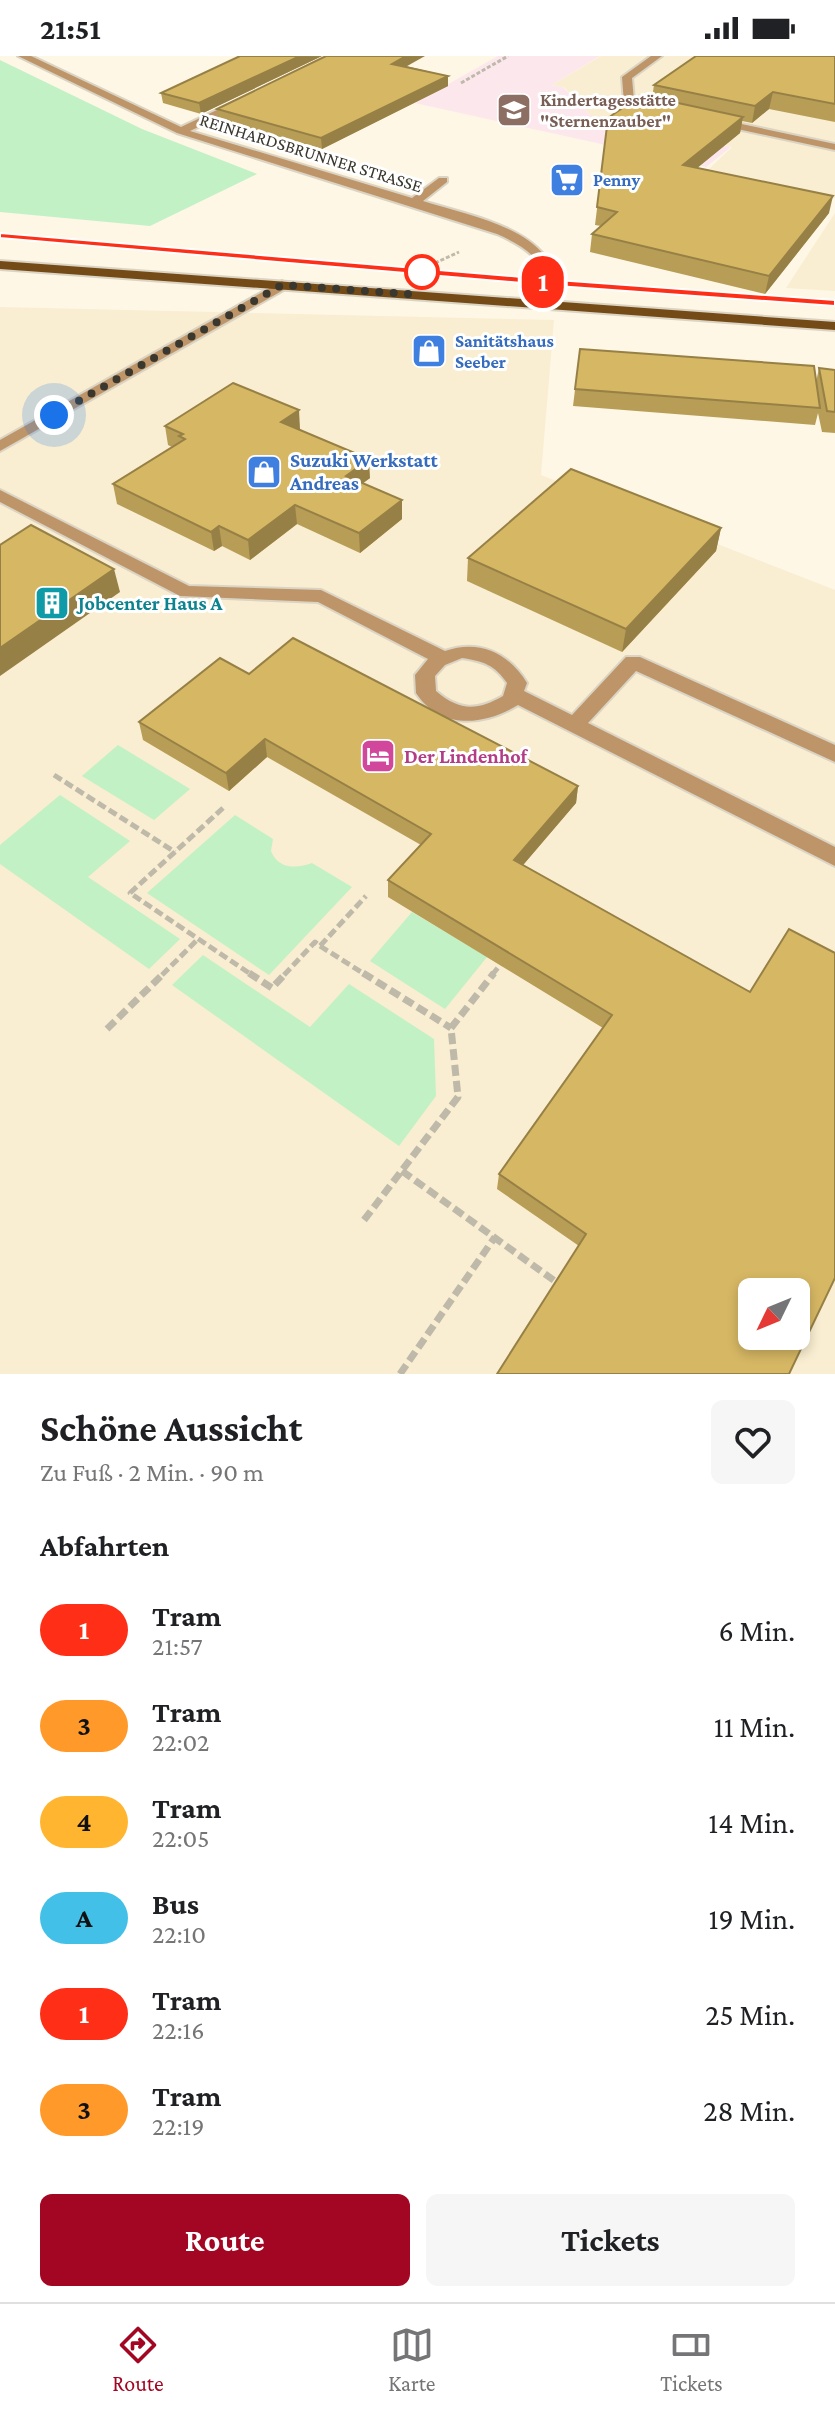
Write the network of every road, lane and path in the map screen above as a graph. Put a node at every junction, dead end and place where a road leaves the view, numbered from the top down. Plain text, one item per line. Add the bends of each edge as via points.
1 (23, 56) edge
2 (508, 56) edge
3 (657, 56) edge
4 (461, 83) dead end
5 (258, 94) edge
6 (673, 113) edge
7 (703, 119) edge
8 (181, 131) junction
9 (835, 147) edge
10 (443, 180) dead end
11 (413, 203) junction
12 (0, 265) edge
13 (282, 285) junction
14 (554, 304) junction
15 (835, 326) edge
16 (0, 446) edge
17 (0, 495) edge
18 (443, 658) junction
19 (513, 694) junction
20 (575, 725) junction
21 (835, 754) edge
22 (54, 775) dead end
23 (223, 808) dead end
24 (175, 852) junction
25 (835, 857) edge
26 (366, 896) dead end
27 (198, 939) junction
28 (320, 946) junction
29 (507, 957) edge
30 (451, 1028) junction
31 (107, 1029) dead end
32 (402, 1171) junction
33 (364, 1220) dead end
34 (495, 1237) junction
35 (560, 1284) edge
36 (400, 1374) edge

1 - 8 street, REINHARDSBRUNNER STRASSE
2 - 4 path
3 - 6 street via 627,77 629,103
5 - 8 street
7 - 9 street
8 - 11 street, REINHARDSBRUNNER STRASSE
10 - 11 street
11 - 14 street, REINHARDSBRUNNER STRASSE via 530,245 557,283
12 - 13 main road
13 - 14 main road
13 - 16 street
14 - 15 main road
17 - 18 street via 186,592 321,596
18 - 19 street via 461,652 487,654 507,665 517,683
18 - 19 street via 425,675 426,693 443,710 466,716 492,713
19 - 20 street
20 - 21 street via 633,662
20 - 25 street
22 - 24 path
23 - 24 path
24 - 27 path via 130,893
26 - 28 path
27 - 28 path via 272,988 315,942
27 - 31 path
28 - 30 path
29 - 30 path
30 - 32 path via 458,1097
32 - 33 path
32 - 34 path
34 - 35 path
34 - 36 path

